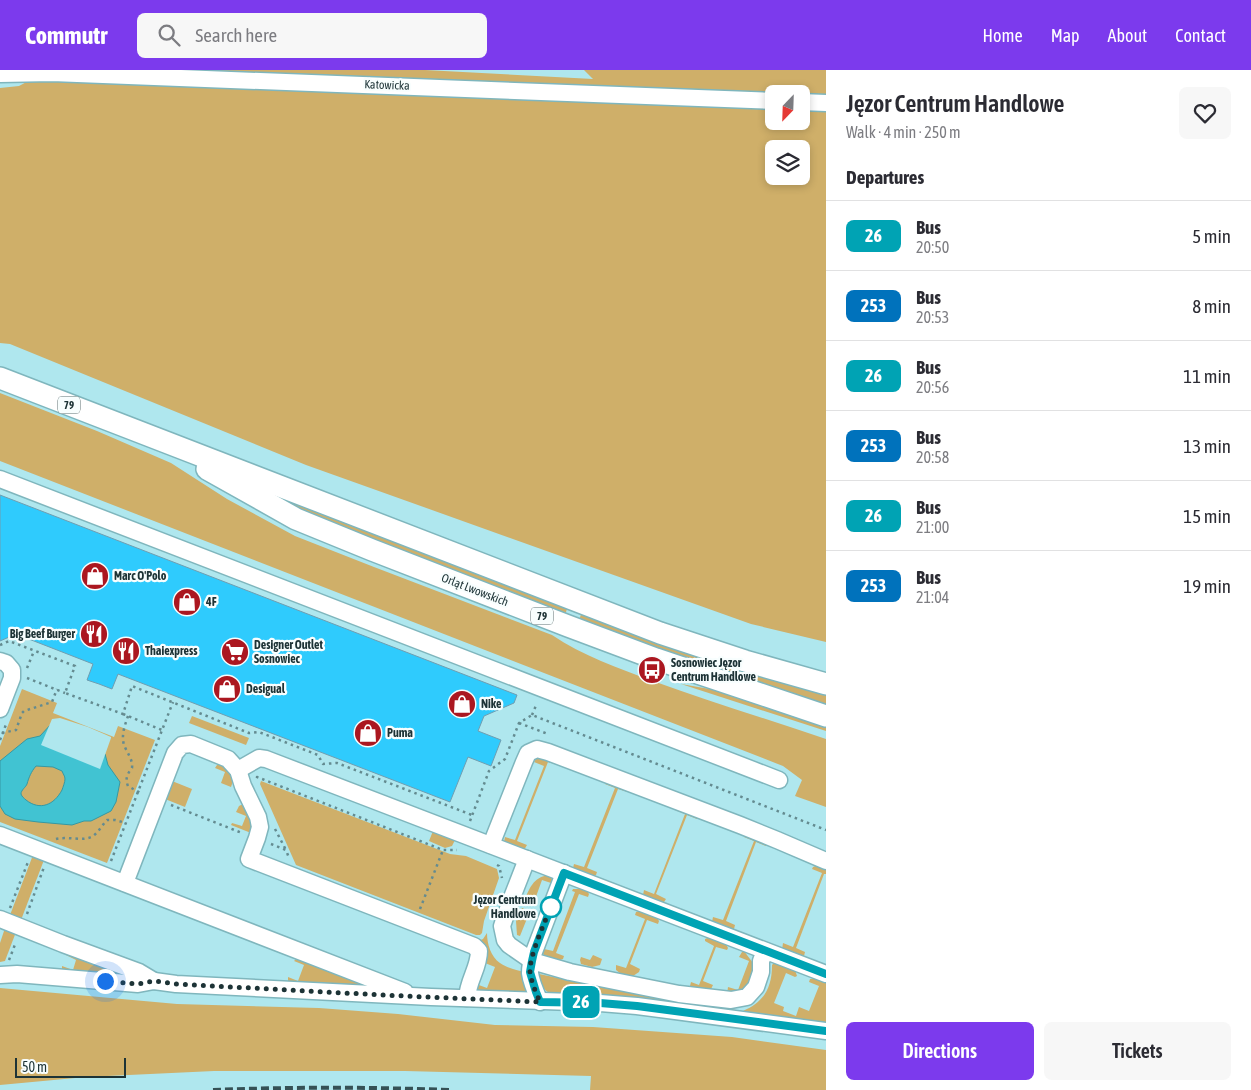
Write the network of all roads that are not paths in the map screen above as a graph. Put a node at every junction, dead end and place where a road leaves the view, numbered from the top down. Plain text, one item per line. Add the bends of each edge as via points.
1 (0, 74) edge
2 (765, 101) edge
3 (810, 102) edge
4 (826, 103) edge
5 (0, 378) edge
6 (139, 432) junction
7 (0, 479) edge
8 (0, 661) edge
9 (826, 684) edge
10 (0, 709) edge
11 (826, 716) edge
12 (238, 770) junction
13 (779, 780) dead end
14 (0, 835) edge
15 (491, 845) junction
16 (527, 859) junction
17 (826, 861) edge
18 (564, 873) junction
19 (125, 883) junction
20 (3, 919) edge
21 (765, 951) junction
22 (532, 961) junction
23 (4, 970) edge
24 (826, 974) edge
25 (154, 981) junction
26 (416, 996) junction
27 (467, 998) junction
28 (540, 1002) junction
29 (826, 1031) edge

1 - 2 lane, Katowicka via 52,73
3 - 4 lane
5 - 6 main road, Orląt Lwowskich / 79
6 - 9 main road, Orląt Lwowskich / 79 via 660,633
6 - 11 main road, Orląt Lwowskich / 79 via 296,519 568,626
7 - 13 lane
8 - 10 lane via 6,662 12,670
12 - 15 lane via 259,758 266,759
12 - 19 lane via 228,759 191,744 182,745 175,753
12 - 27 lane via 260,827 249,859 474,946 479,951 479,958
14 - 19 lane
15 - 16 lane
15 - 17 lane via 528,753 537,749
16 - 18 lane
16 - 22 lane via 502,926 509,945
18 - 21 lane
18 - 22 lane
19 - 26 lane
20 - 25 lane via 139,972
21 - 22 lane via 756,987 747,997 731,1000 679,994
21 - 24 lane
22 - 28 lane via 530,972
23 - 25 lane via 17,974 138,984
25 - 26 lane
26 - 27 lane
27 - 28 lane
28 - 29 lane via 637,1006

